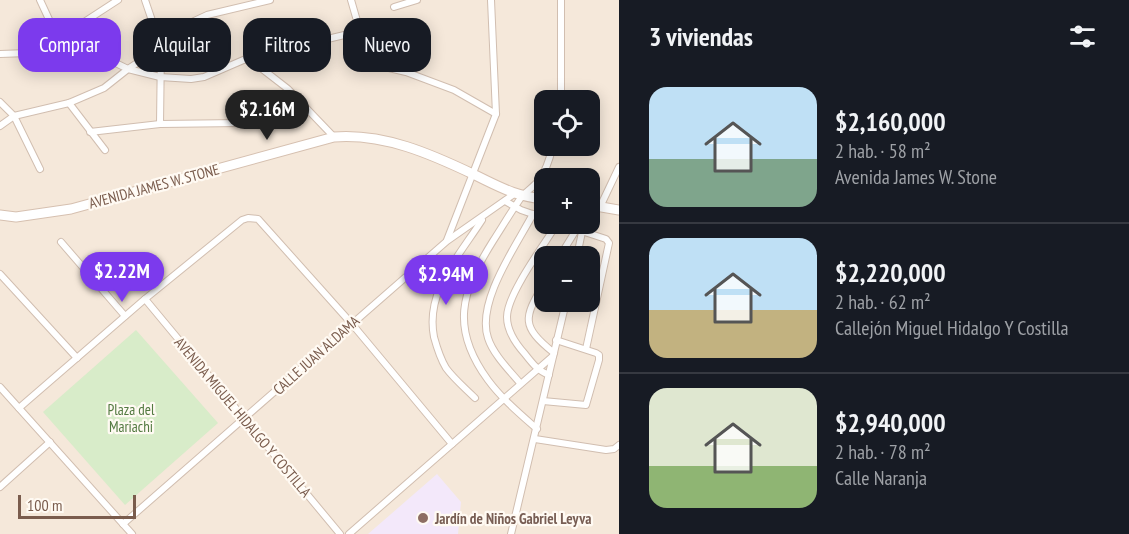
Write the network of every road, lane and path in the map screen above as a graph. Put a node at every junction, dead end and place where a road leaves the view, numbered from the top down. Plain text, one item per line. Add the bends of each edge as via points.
1 (40, 0) edge
2 (118, 0) edge
3 (145, 0) edge
4 (270, 0) edge
5 (351, 0) edge
6 (417, 0) edge
7 (491, 0) edge
8 (561, 0) edge
9 (394, 7) dead end
10 (48, 18) edge
11 (90, 18) edge
12 (151, 18) edge
13 (201, 18) edge
14 (357, 18) edge
15 (18, 53) edge
16 (0, 54) edge
17 (243, 60) edge
18 (121, 66) edge
19 (133, 66) edge
20 (128, 69) junction
21 (160, 72) edge
22 (266, 72) edge
23 (406, 72) edge
24 (160, 77) junction
25 (561, 90) edge
26 (0, 102) edge
27 (69, 103) junction
28 (496, 114) junction
29 (14, 116) junction
30 (240, 123) dead end
31 (160, 124) junction
32 (0, 126) edge
33 (90, 132) junction
34 (334, 137) junction
35 (105, 150) dead end
36 (550, 156) edge
37 (619, 167) edge
38 (40, 169) dead end
39 (473, 174) junction
40 (518, 195) junction
41 (534, 197) edge
42 (505, 201) junction
43 (515, 207) junction
44 (600, 207) joint
45 (619, 210) edge
46 (533, 214) joint
47 (0, 215) edge
48 (484, 216) junction
49 (553, 234) edge
50 (577, 234) edge
51 (589, 234) edge
52 (447, 241) junction
53 (61, 242) dead end
54 (568, 246) edge
55 (0, 274) edge
56 (145, 299) junction
57 (534, 302) edge
58 (563, 312) edge
59 (125, 316) junction
60 (352, 324) junction
61 (556, 340) junction
62 (586, 349) junction
63 (554, 354) junction
64 (76, 358) junction
65 (537, 369) junction
66 (549, 375) junction
67 (520, 383) junction
68 (0, 387) edge
69 (475, 398) dead end
70 (504, 398) junction
71 (543, 401) junction
72 (19, 408) junction
73 (244, 419) junction
74 (537, 429) junction
75 (535, 439) junction
76 (50, 442) junction
77 (452, 444) junction
78 (619, 445) edge
79 (0, 487) edge
80 (123, 524) junction
81 (132, 534) edge
82 (340, 534) edge
83 (349, 534) edge
84 (511, 534) edge

1 - 10 street
2 - 11 street
3 - 12 street
4 - 13 street
5 - 14 street
6 - 9 street
7 - 28 street
8 - 25 street
15 - 16 street
17 - 24 street via 204,77
18 - 20 street
19 - 20 street
20 - 24 street
20 - 27 street via 104,88
21 - 24 street
22 - 34 street
23 - 28 street via 454,90
24 - 31 street
26 - 29 street
27 - 29 street
27 - 33 street
28 - 39 street
29 - 32 street
29 - 38 street
30 - 31 street
31 - 33 street
33 - 35 street
34 - 39 main road, AVENIDA JAMES W. STONE via 374,137
34 - 47 main road, AVENIDA JAMES W. STONE via 71,209 16,217
36 - 40 street via 539,180
37 - 44 street
39 - 40 main road, AVENIDA JAMES W. STONE
39 - 52 street
40 - 41 main road, AVENIDA JAMES W. STONE
40 - 42 street, CALLE JUAN ALDAMA
40 - 43 street
42 - 43 street
42 - 48 street, CALLE JUAN ALDAMA
43 - 46 street
43 - 70 street via 475,270 464,309 468,345
44 - 45 main road
46 - 67 street via 491,292 486,319 488,341
48 - 52 street, CALLE JUAN ALDAMA
48 - 69 street via 448,270 432,313 437,350 444,365
49 - 65 street via 508,310 508,329
50 - 54 street
51 - 62 street via 608,240 610,247
52 - 60 street, CALLE JUAN ALDAMA
53 - 59 street
55 - 64 street
56 - 59 street
56 - 60 street via 242,220 258,219
56 - 73 street, AVENIDA MIGUEL HIDALGO Y COSTILLA
57 - 63 street via 528,318 532,330
58 - 61 street
59 - 64 street
60 - 73 street, CALLE JUAN ALDAMA
60 - 77 street
61 - 62 street
61 - 63 street
62 - 71 street via 599,357 587,405
63 - 65 street
63 - 66 street
64 - 72 street
65 - 66 street
65 - 67 street
66 - 71 street
67 - 70 street
68 - 72 street
70 - 74 street
70 - 77 street
71 - 74 street
72 - 76 street
73 - 80 street, CALLE JUAN ALDAMA
73 - 82 street, AVENIDA MIGUEL HIDALGO Y COSTILLA
74 - 75 street
75 - 78 street via 606,450
75 - 84 street
76 - 79 street
76 - 80 street
77 - 83 street
80 - 81 street

